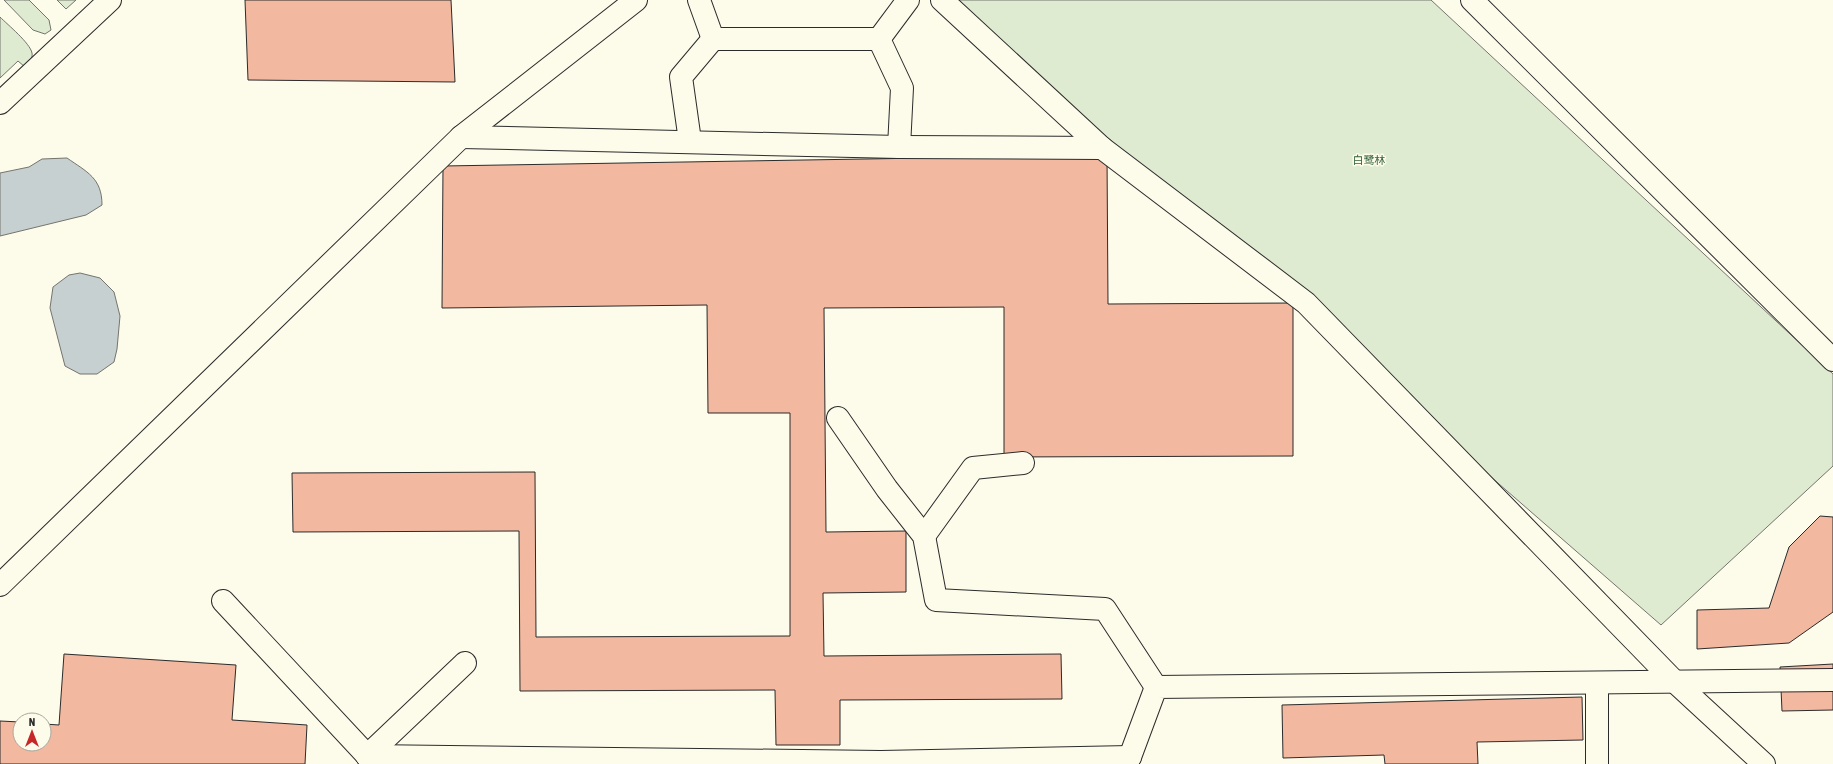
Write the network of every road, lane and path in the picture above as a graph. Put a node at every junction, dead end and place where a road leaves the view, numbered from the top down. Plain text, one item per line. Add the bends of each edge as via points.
1 (110, 0) edge
2 (636, 0) edge
3 (699, 0) edge
4 (908, 0) edge
5 (942, 0) edge
6 (1472, 0) edge
7 (713, 39) junction
8 (878, 39) junction
9 (0, 102) edge
10 (461, 137) junction
11 (690, 141) junction
12 (899, 147) junction
13 (1102, 148) junction
14 (1833, 360) edge
15 (838, 418) dead end
16 (1023, 463) dead end
17 (924, 536) junction
18 (0, 586) edge
19 (223, 601) dead end
20 (465, 663) dead end
21 (1833, 680) edge
22 (1676, 682) junction
23 (1597, 683) junction
24 (1156, 687) junction
25 (371, 760) edge
26 (1133, 760) edge
27 (1597, 764) edge
28 (1764, 764) edge

1 - 9 street
2 - 10 street
3 - 7 street
4 - 8 street
5 - 13 street
6 - 14 street
7 - 8 street
7 - 11 street via 681,77
8 - 12 street via 902,88
10 - 11 street
10 - 18 street
11 - 12 street
12 - 13 street
13 - 22 street via 1306,303
15 - 17 street via 887,489
16 - 17 street via 973,468
17 - 24 street via 936,600 1105,609
19 - 25 street
20 - 25 street
21 - 22 street
22 - 23 street
22 - 28 street
23 - 24 street
23 - 27 street
24 - 26 street
25 - 26 street

